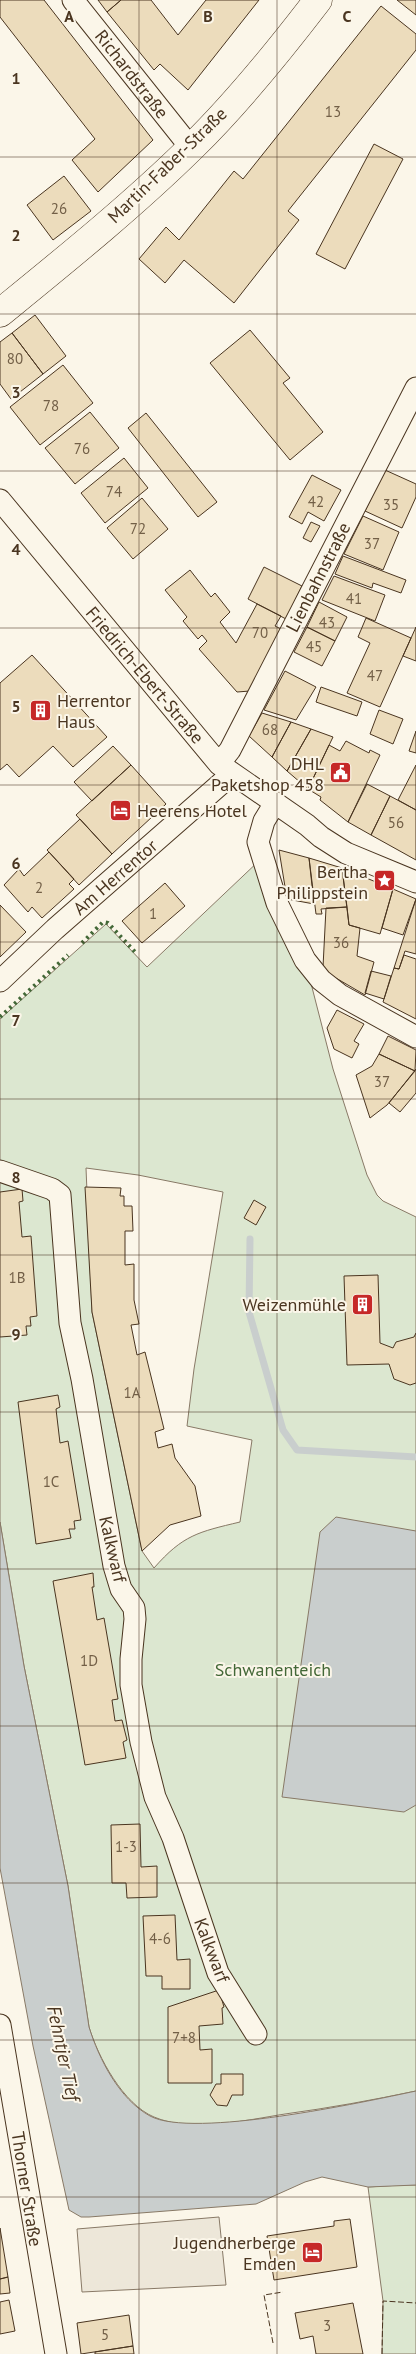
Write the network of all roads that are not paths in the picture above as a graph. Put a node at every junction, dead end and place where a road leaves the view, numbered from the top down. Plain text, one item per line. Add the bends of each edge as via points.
1 (73, 0) edge
2 (318, 0) edge
3 (191, 148) junction
4 (0, 313) edge
5 (416, 388) edge
6 (0, 500) edge
7 (226, 769) junction
8 (275, 803) junction
9 (416, 882) edge
10 (0, 981) edge
11 (416, 1037) edge
12 (0, 1171) edge
13 (0, 2025) edge
14 (256, 2034) dead end
15 (56, 2354) edge

1 - 3 street, Richardstraße
2 - 3 street, Martin-Faber-Straße via 253,80
3 - 4 street, Martin-Faber-Straße via 135,201
5 - 7 street, Lienbahnstraße via 230,750
6 - 7 street, Friedrich-Ebert-Straße
7 - 8 street, Friedrich-Ebert-Straße
7 - 10 street, Am Herrentor
8 - 9 street, Friedrich-Ebert-Straße via 346,853
8 - 11 street via 264,821 258,842 278,904 305,960 321,980 340,994
12 - 14 street, Kalkwarf via 52,1189 60,1195 70,1323 114,1566 122,1589 134,1608 131,1685 141,1742 155,1797 218,1973
13 - 15 street, Thorner Straße

